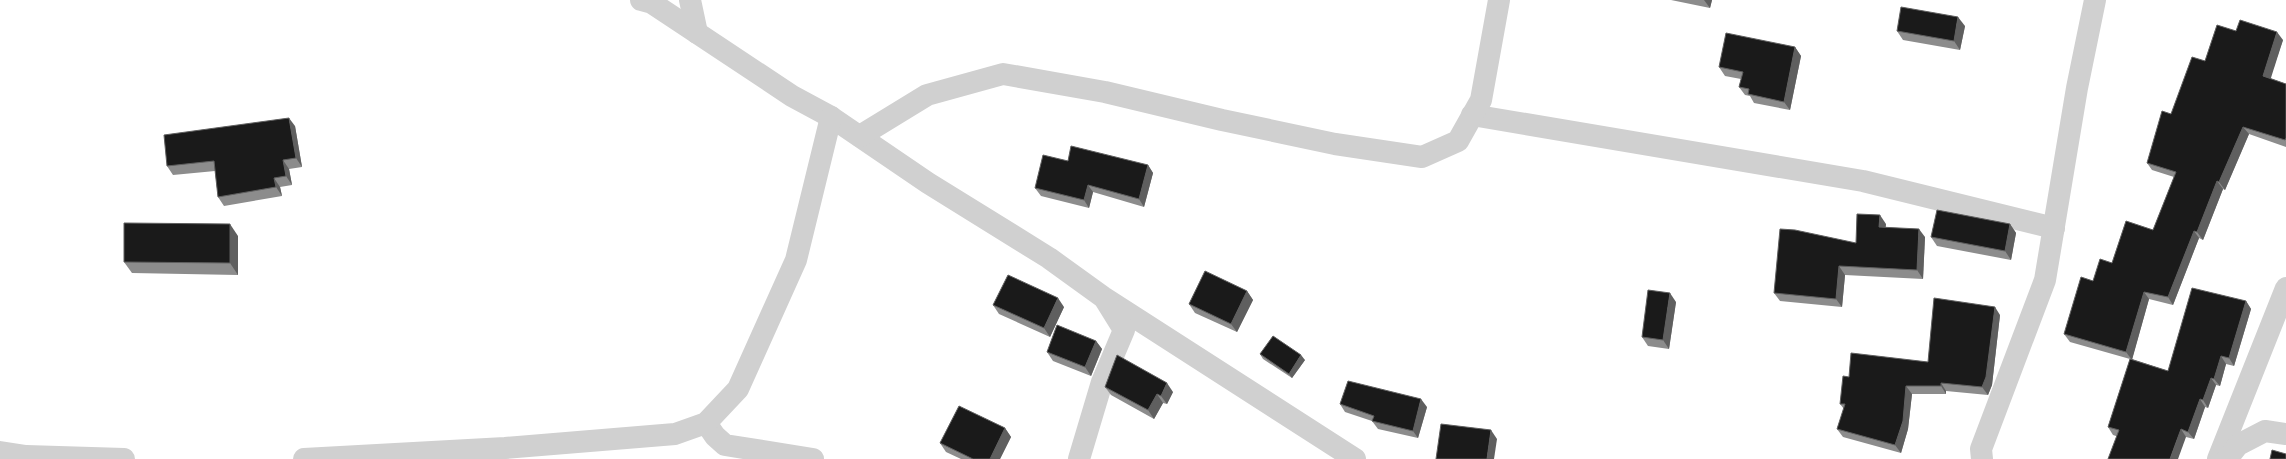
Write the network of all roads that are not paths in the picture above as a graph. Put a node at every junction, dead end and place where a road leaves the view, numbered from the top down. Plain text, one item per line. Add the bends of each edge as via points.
1 (641, 0) edge
2 (690, 0) edge
3 (1499, 0) edge
4 (2095, 0) edge
5 (697, 33) junction
6 (1472, 115) junction
7 (831, 117) junction
8 (860, 136) junction
9 (2054, 228) junction
10 (2286, 288) edge
11 (1103, 296) junction
12 (706, 424) junction
13 (2286, 434) edge
14 (0, 452) edge
15 (124, 459) edge
16 (304, 459) edge
17 (813, 459) edge
18 (1079, 459) edge
19 (1355, 459) edge
20 (1982, 459) edge
21 (2218, 459) edge
22 (2227, 459) edge

1 - 5 street via 652,3
2 - 5 street
3 - 6 street via 1481,100
4 - 9 street via 2077,88
5 - 7 street via 792,96
6 - 8 street via 1458,141 1422,156 1335,144 1105,92 1003,74 927,95
6 - 9 street via 1863,181
7 - 8 street
7 - 12 street via 796,260 738,389
8 - 11 street via 928,183 1049,258
9 - 20 street via 2045,280 1981,450
10 - 21 street
11 - 18 street via 1124,330 1102,382
11 - 19 street
12 - 16 street via 675,434 505,448
12 - 17 street via 725,445
13 - 22 street via 2264,431 2238,445
14 - 15 street via 26,456

